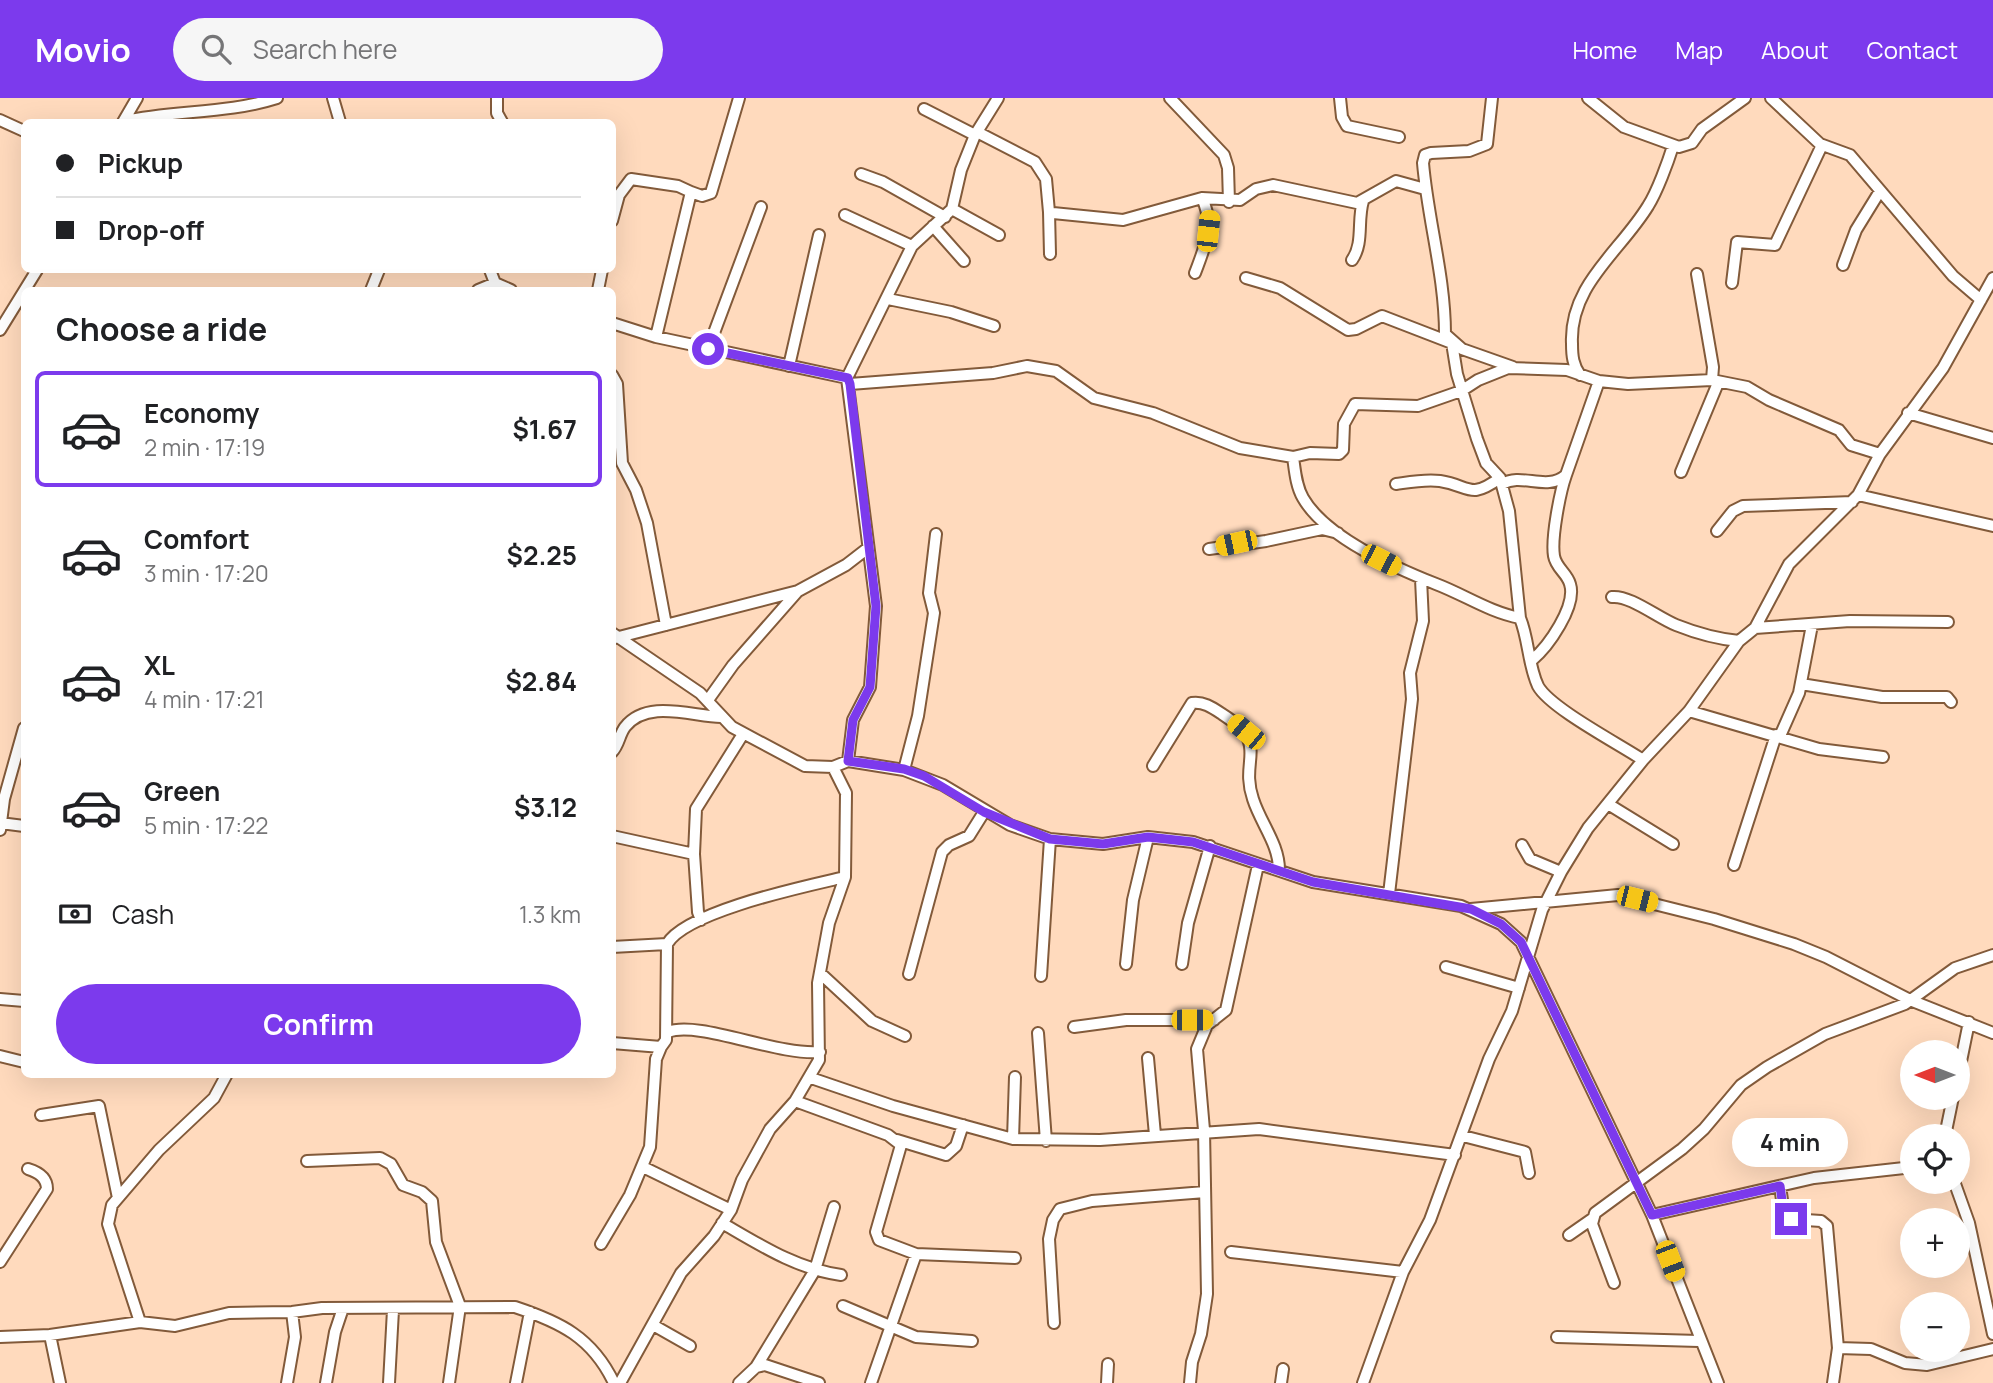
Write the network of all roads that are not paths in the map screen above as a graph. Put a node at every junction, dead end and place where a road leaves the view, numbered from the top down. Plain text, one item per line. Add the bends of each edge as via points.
1 (137, 98) edge
2 (277, 98) edge
3 (333, 98) edge
4 (497, 98) edge
5 (739, 98) edge
6 (998, 98) edge
7 (1170, 98) edge
8 (1340, 98) edge
9 (1492, 98) edge
10 (1588, 98) edge
11 (1745, 98) edge
12 (1771, 98) edge
13 (924, 109) dead end
14 (126, 119) edge
15 (136, 119) edge
16 (339, 119) edge
17 (500, 119) edge
18 (0, 120) edge
19 (21, 130) edge
20 (976, 133) junction
21 (1399, 137) dead end
22 (1822, 145) junction
23 (1673, 146) junction
24 (861, 174) dead end
25 (1425, 189) junction
26 (1880, 191) junction
27 (691, 192) junction
28 (1202, 198) junction
29 (1363, 201) junction
30 (1228, 202) junction
31 (761, 206) dead end
32 (616, 207) edge
33 (1049, 212) junction
34 (949, 213) junction
35 (845, 215) dead end
36 (933, 226) junction
37 (819, 235) dead end
38 (999, 236) dead end
39 (912, 246) junction
40 (1050, 254) dead end
41 (1352, 260) dead end
42 (964, 261) dead end
43 (1843, 265) dead end
44 (491, 273) edge
45 (1195, 273) dead end
46 (1697, 274) dead end
47 (1246, 278) dead end
48 (495, 283) junction
49 (1732, 283) dead end
50 (1992, 284) edge
51 (485, 287) edge
52 (504, 287) edge
53 (21, 296) edge
54 (888, 299) junction
55 (1981, 300) junction
56 (616, 324) edge
57 (994, 326) dead end
58 (0, 330) edge
59 (656, 337) junction
60 (1452, 343) junction
61 (708, 349) junction
62 (789, 366) junction
63 (1519, 369) junction
64 (1580, 374) junction
65 (849, 381) junction
66 (1599, 381) junction
67 (1715, 381) junction
68 (616, 382) edge
69 (1461, 391) junction
70 (1909, 413) junction
71 (1993, 438) edge
72 (1880, 454) junction
73 (1293, 457) junction
74 (617, 465) edge
75 (1681, 471) dead end
76 (1566, 475) junction
77 (1501, 481) junction
78 (1396, 484) dead end
79 (1856, 498) junction
80 (1993, 526) edge
81 (1717, 531) dead end
82 (936, 534) dead end
83 (1341, 534) junction
84 (868, 548) junction
85 (1209, 549) dead end
86 (1421, 579) junction
87 (798, 591) junction
88 (1612, 597) dead end
89 (1520, 618) junction
90 (1948, 622) dead end
91 (666, 625) junction
92 (1812, 625) junction
93 (1755, 628) junction
94 (616, 636) edge
95 (616, 637) edge
96 (1740, 641) junction
97 (1532, 660) junction
98 (1801, 684) junction
99 (708, 700) junction
100 (1951, 702) dead end
101 (1689, 711) junction
102 (721, 717) junction
103 (743, 734) junction
104 (21, 736) edge
105 (1778, 736) junction
106 (616, 745) edge
107 (1883, 757) dead end
108 (1643, 760) junction
109 (848, 761) junction
110 (1153, 766) dead end
111 (832, 767) junction
112 (904, 769) junction
113 (5, 779) edge
114 (1608, 804) junction
115 (984, 812) junction
116 (0, 825) edge
117 (21, 826) edge
118 (616, 837) edge
119 (1148, 837) junction
120 (1050, 839) junction
121 (1673, 844) dead end
122 (1522, 845) dead end
123 (1210, 846) junction
124 (694, 854) junction
125 (1258, 865) junction
126 (1734, 865) dead end
127 (1279, 870) junction
128 (1562, 872) junction
129 (845, 877) junction
130 (1389, 894) junction
131 (1546, 902) junction
132 (1471, 909) junction
133 (701, 920) junction
134 (667, 944) junction
135 (616, 947) edge
136 (1993, 956) edge
137 (1528, 960) junction
138 (1126, 964) dead end
139 (1182, 964) dead end
140 (1446, 967) dead end
141 (820, 973) junction
142 (909, 974) dead end
143 (1041, 976) dead end
144 (1520, 988) junction
145 (0, 999) edge
146 (1910, 1000) junction
147 (21, 1002) edge
148 (1214, 1020) junction
149 (1969, 1023) junction
150 (1074, 1027) dead end
151 (668, 1032) junction
152 (1038, 1033) dead end
153 (1993, 1033) edge
154 (905, 1036) dead end
155 (1965, 1040) edge
156 (616, 1044) edge
157 (661, 1047) junction
158 (820, 1052) junction
159 (0, 1056) edge
160 (1147, 1058) dead end
161 (21, 1061) edge
162 (1015, 1077) dead end
163 (225, 1078) edge
164 (811, 1078) junction
165 (795, 1101) junction
166 (41, 1115) dead end
167 (963, 1125) junction
168 (1204, 1130) junction
169 (1155, 1135) junction
170 (1463, 1136) junction
171 (1013, 1139) junction
172 (897, 1140) junction
173 (1046, 1141) junction
174 (1455, 1155) junction
175 (307, 1161) dead end
176 (643, 1167) junction
177 (1900, 1168) edge
178 (29, 1169) dead end
179 (1529, 1174) dead end
180 (1635, 1183) junction
181 (1780, 1186) junction
182 (1205, 1192) junction
183 (1959, 1194) edge
184 (118, 1198) junction
185 (834, 1207) dead end
186 (731, 1210) junction
187 (1652, 1215) junction
188 (1592, 1219) junction
189 (722, 1223) junction
190 (1569, 1235) dead end
191 (601, 1244) dead end
192 (1231, 1252) dead end
193 (916, 1254) junction
194 (1015, 1258) dead end
195 (0, 1262) edge
196 (815, 1270) junction
197 (1404, 1272) junction
198 (841, 1275) dead end
199 (1614, 1283) dead end
200 (460, 1306) junction
201 (843, 1306) dead end
202 (344, 1308) junction
203 (393, 1310) junction
204 (292, 1312) junction
205 (530, 1312) junction
206 (140, 1322) junction
207 (1054, 1323) dead end
208 (653, 1325) junction
209 (892, 1329) junction
210 (1993, 1334) edge
211 (50, 1335) junction
212 (0, 1337) edge
213 (1557, 1337) dead end
214 (972, 1341) dead end
215 (1699, 1341) junction
216 (690, 1346) dead end
217 (1838, 1348) junction
218 (1993, 1349) edge
219 (1108, 1364) dead end
220 (756, 1367) junction
221 (1283, 1368) dead end
222 (790, 1372) junction
223 (60, 1383) edge
224 (288, 1383) edge
225 (326, 1383) edge
226 (389, 1383) edge
227 (449, 1383) edge
228 (516, 1383) edge
229 (614, 1383) edge
230 (620, 1383) edge
231 (739, 1383) edge
232 (785, 1383) edge
233 (819, 1383) edge
234 (872, 1383) edge
235 (1107, 1383) edge
236 (1190, 1383) edge
237 (1281, 1383) edge
238 (1363, 1383) edge
239 (1718, 1383) edge
240 (1833, 1383) edge

1 - 14 street
2 - 15 street via 254,106
3 - 16 street
4 - 17 street
5 - 27 street via 711,193 702,197
6 - 20 street
7 - 30 street via 1224,155
8 - 21 street via 1347,126
9 - 25 street via 1487,144 1469,151 1425,155
10 - 23 street via 1624,127
11 - 23 street via 1702,129 1692,143
12 - 22 street
13 - 20 street
18 - 19 street
20 - 33 street via 1042,169
20 - 34 street
22 - 26 street via 1850,155
22 - 49 street via 1775,245 1737,242
23 - 64 street via 1650,202 1576,304 1572,352
24 - 34 street
25 - 29 street via 1396,181
25 - 60 street via 1445,291 1445,334
26 - 43 street via 1856,230
26 - 55 street via 1953,276
27 - 32 street via 631,178
27 - 59 street
28 - 30 street
28 - 33 street via 1124,220
28 - 45 street via 1210,216
29 - 30 street via 1350,203 1273,185
29 - 41 street via 1360,245
31 - 61 street
33 - 40 street
34 - 36 street
34 - 38 street
35 - 39 street
36 - 39 street
36 - 42 street
37 - 62 street
39 - 54 street
44 - 48 street
46 - 67 street
47 - 60 street via 1280,288 1348,330 1382,316
48 - 51 street
48 - 52 street
50 - 55 street
53 - 58 street
54 - 57 street
54 - 65 street
55 - 70 street via 1943,368
56 - 59 street
59 - 61 street
60 - 63 street
60 - 69 street
61 - 62 street
62 - 65 street
63 - 64 street
63 - 69 street via 1508,368
64 - 66 street
65 - 73 street via 993,373 1027,366 1056,371 1094,398 1153,413 1240,447
65 - 84 street
66 - 67 street
66 - 76 street
67 - 72 street via 1747,387 1839,430 1851,445
67 - 75 street
68 - 74 street
69 - 73 street via 1418,406 1354,404 1347,414 1339,454
69 - 77 street via 1486,463
70 - 71 street
70 - 72 street
72 - 79 street
73 - 83 street via 1304,500
74 - 91 street via 646,523
76 - 77 street via 1548,483
76 - 97 street via 1558,498 1553,550 1571,590 1557,633
77 - 78 street via 1479,491 1438,481
77 - 89 street via 1515,544
79 - 80 street
79 - 81 street via 1743,506 1732,511
79 - 93 street via 1788,564
82 - 112 street via 929,593 934,613 915,733
83 - 85 street via 1322,529
83 - 86 street via 1365,552
84 - 87 street
84 - 109 street via 876,606 871,678 869,695 853,720
86 - 89 street
86 - 130 street via 1423,621 1410,673 1412,699
87 - 91 street
87 - 99 street
88 - 96 street via 1639,605 1677,626
89 - 97 street
90 - 92 street
91 - 94 street
92 - 93 street
92 - 98 street
93 - 96 street
95 - 99 street
96 - 101 street
97 - 108 street via 1542,692
98 - 100 street via 1882,697 1947,697
98 - 105 street
99 - 102 street
101 - 105 street
101 - 108 street
102 - 103 street
102 - 106 street via 657,710 626,727
103 - 111 street via 805,766
103 - 124 street via 698,802
104 - 113 street
105 - 107 street via 1819,749
105 - 126 street
108 - 114 street
109 - 111 street
109 - 112 street
110 - 127 street via 1192,704 1199,702 1231,719 1251,743 1253,799 1279,856
111 - 129 street via 846,793
112 - 115 street via 943,785
113 - 116 street
114 - 121 street
114 - 128 street
115 - 120 street
115 - 142 street via 969,836 942,852
116 - 117 street
118 - 124 street
119 - 120 street via 1103,844
119 - 123 street
119 - 138 street via 1133,900
120 - 143 street
122 - 128 street via 1530,859
123 - 125 street
123 - 139 street via 1188,923
124 - 133 street
125 - 127 street
125 - 148 street via 1226,1010
127 - 130 street via 1341,889
128 - 131 street
129 - 133 street via 757,899
129 - 141 street via 829,923
130 - 132 street
131 - 132 street
131 - 137 street
131 - 146 street via 1618,895 1714,919 1826,957
132 - 137 street via 1501,924 1521,942
133 - 134 street via 672,936
134 - 135 street
134 - 151 street
136 - 146 street via 1955,968
137 - 144 street
137 - 180 street
140 - 144 street
141 - 154 street via 873,1021
141 - 158 street via 816,1001
144 - 170 street
145 - 147 street
146 - 149 street
146 - 180 street via 1825,1034 1741,1085 1704,1129
148 - 150 street via 1126,1020
148 - 168 street via 1207,1025 1197,1049
149 - 153 street
149 - 155 street
151 - 157 street
151 - 158 street via 721,1035 799,1054
152 - 173 street
156 - 157 street
157 - 176 street via 656,1059 650,1147
158 - 164 street
159 - 161 street
160 - 169 street
162 - 171 street
163 - 184 street via 215,1098 159,1150
164 - 165 street
164 - 167 street
165 - 172 street
165 - 186 street via 770,1129
166 - 184 street via 99,1106
167 - 171 street
167 - 172 street via 956,1146 946,1155
168 - 169 street
168 - 174 street via 1286,1130
168 - 182 street
169 - 173 street
170 - 174 street
170 - 179 street via 1525,1152
171 - 173 street
172 - 193 street via 901,1151 876,1232 879,1240
174 - 197 street
175 - 200 street via 380,1158 391,1164 403,1185 428,1196 436,1242
176 - 186 street
176 - 191 street
177 - 181 street
178 - 195 street via 46,1181 47,1189
180 - 187 street
180 - 188 street
181 - 187 street
181 - 217 street via 1783,1207 1791,1219 1821,1221 1827,1226
182 - 207 street via 1091,1201 1060,1209 1049,1239
182 - 236 street via 1207,1294
183 - 210 street
184 - 206 street via 108,1214 108,1224
185 - 196 street
186 - 189 street
187 - 215 street
188 - 190 street
188 - 199 street
189 - 196 street
189 - 208 street via 681,1273
192 - 197 street
193 - 194 street
193 - 209 street
196 - 198 street
196 - 220 street
197 - 238 street
200 - 203 street
200 - 205 street via 515,1307
200 - 227 street
201 - 209 street
202 - 203 street
202 - 204 street
202 - 225 street
203 - 226 street
204 - 206 street via 229,1313 175,1326
204 - 224 street via 295,1337
205 - 228 street
205 - 229 street via 573,1332 599,1358
206 - 211 street
208 - 216 street
208 - 230 street
209 - 214 street via 916,1337
209 - 234 street
211 - 212 street
211 - 223 street
213 - 215 street
215 - 239 street
217 - 218 street via 1871,1349 1905,1363 1927,1364
217 - 240 street
219 - 235 street
220 - 222 street
220 - 231 street
221 - 237 street
222 - 232 street
222 - 233 street

